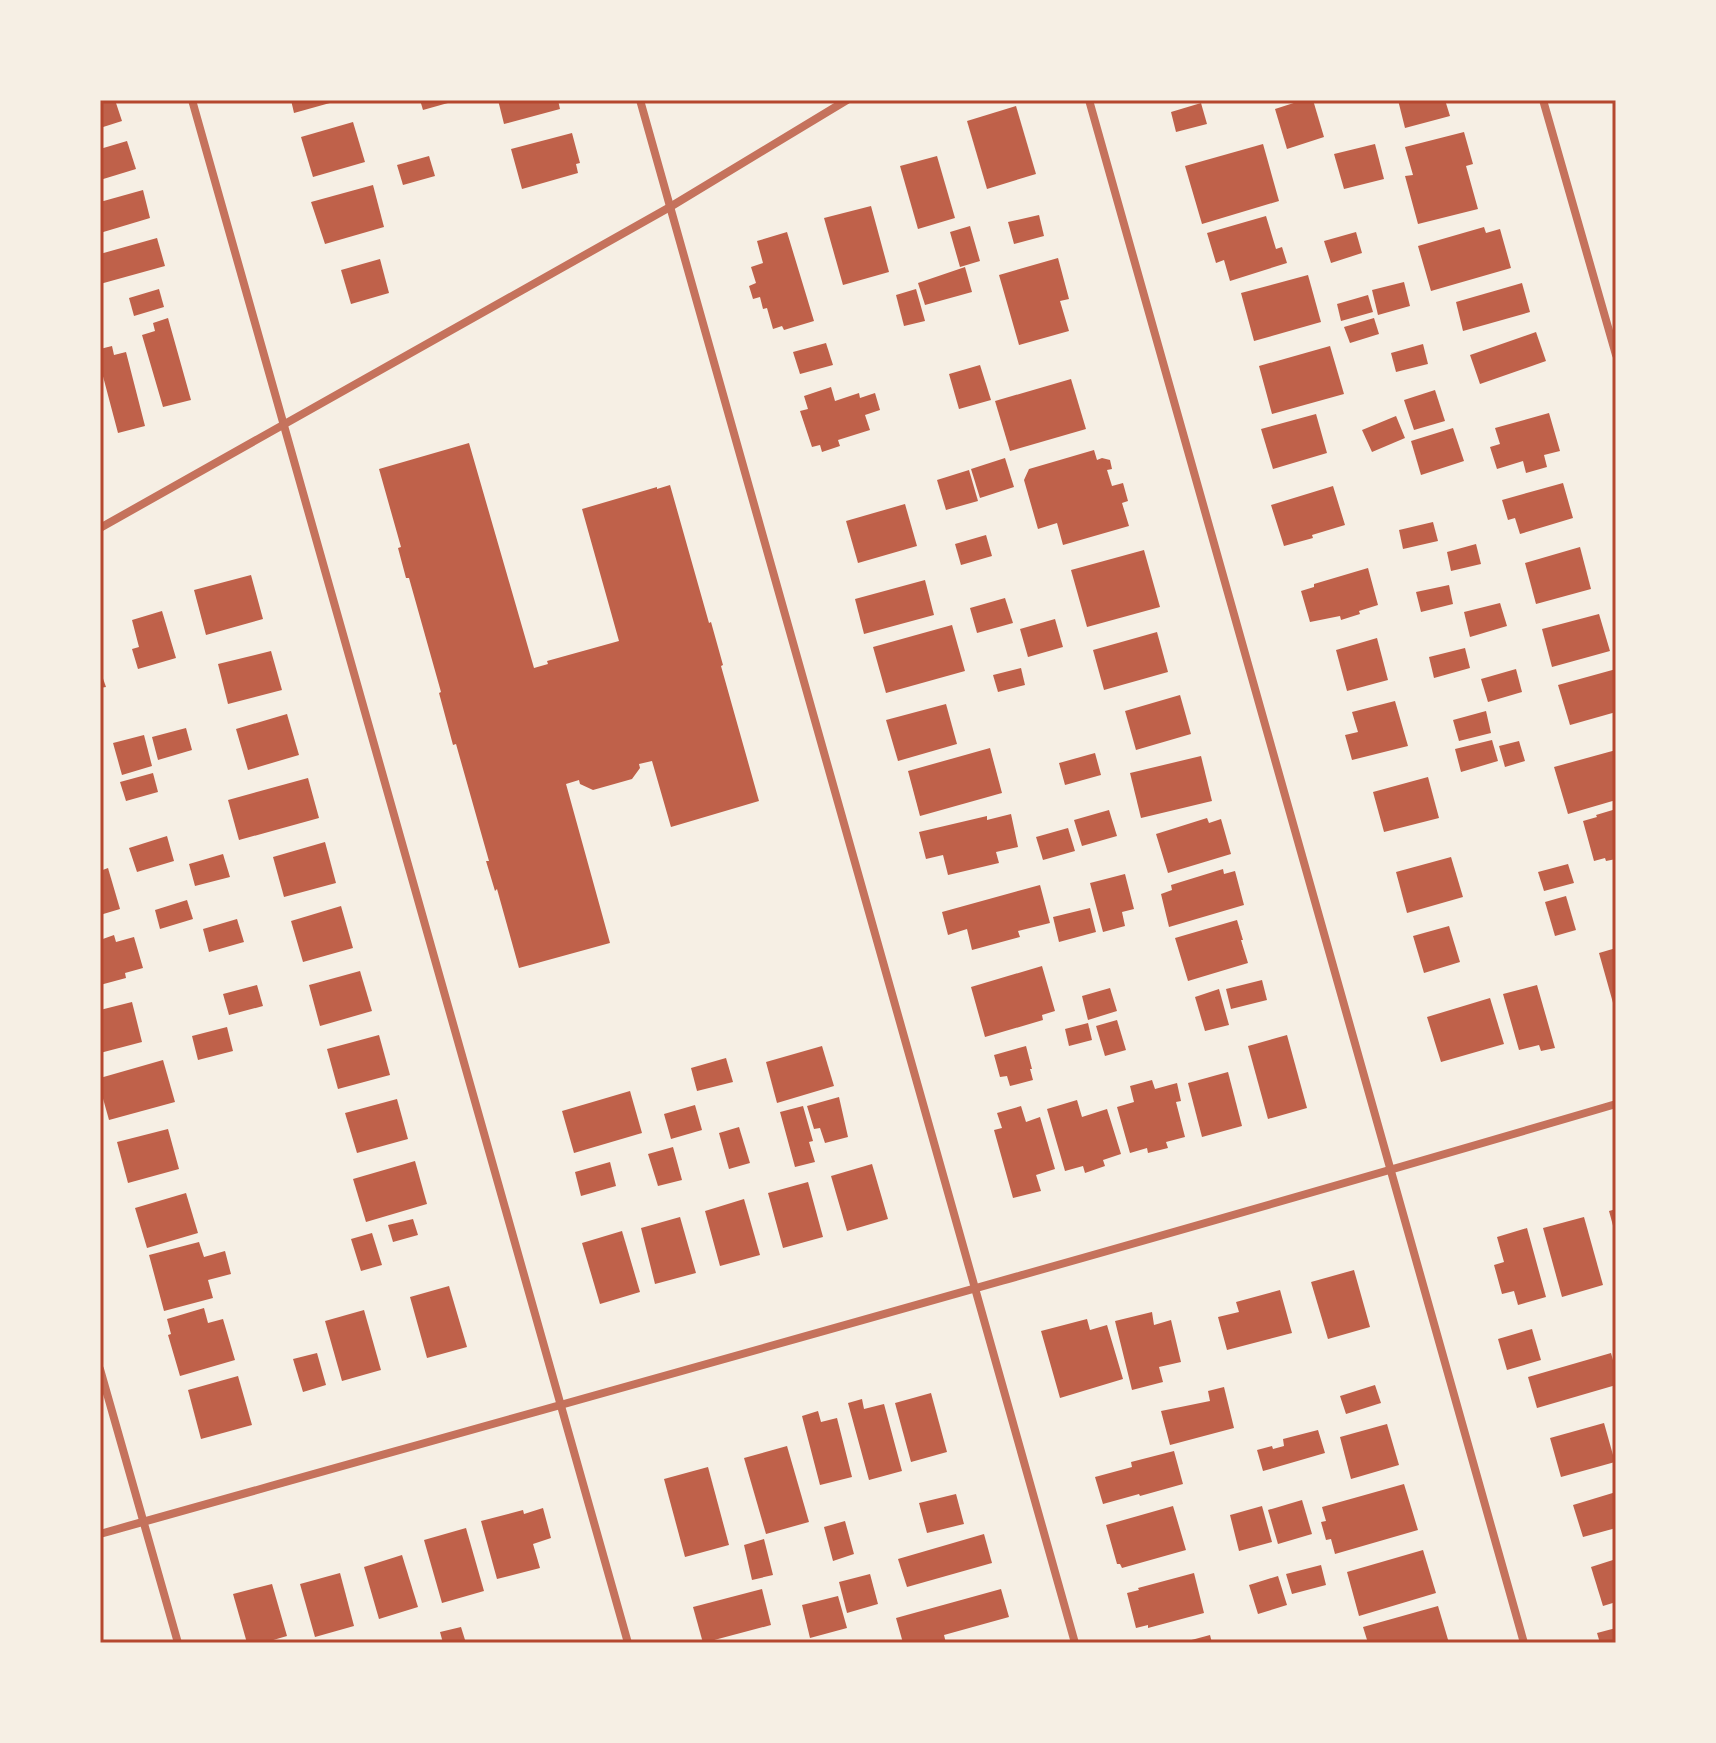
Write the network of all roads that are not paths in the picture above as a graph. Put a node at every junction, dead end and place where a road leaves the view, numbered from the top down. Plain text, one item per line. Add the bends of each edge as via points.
1 (192, 100) edge
2 (640, 100) edge
3 (847, 100) edge
4 (1089, 100) edge
5 (1543, 100) edge
6 (670, 207) junction
7 (1616, 355) edge
8 (283, 425) junction
9 (100, 528) edge
10 (1616, 1104) edge
11 (1390, 1171) junction
12 (975, 1288) junction
13 (100, 1369) edge
14 (561, 1406) junction
15 (143, 1522) junction
16 (100, 1534) edge
17 (178, 1643) edge
18 (628, 1643) edge
19 (1075, 1643) edge
20 (1524, 1643) edge

1 - 8 street
2 - 6 street
3 - 6 street
4 - 11 street
5 - 7 street
6 - 8 street
6 - 12 street
8 - 9 street
8 - 14 street
10 - 11 street
11 - 12 street
11 - 20 street
12 - 14 street
12 - 19 street
13 - 15 street
14 - 15 street
14 - 18 street
15 - 16 street
15 - 17 street

